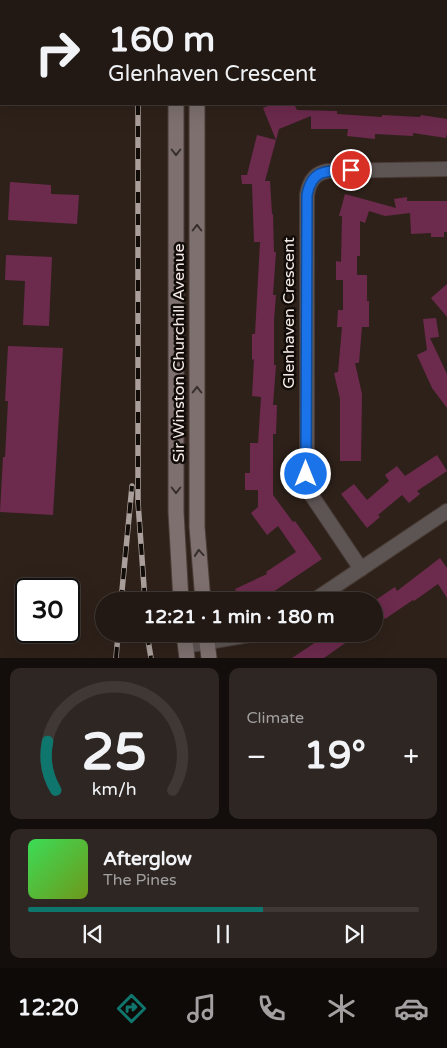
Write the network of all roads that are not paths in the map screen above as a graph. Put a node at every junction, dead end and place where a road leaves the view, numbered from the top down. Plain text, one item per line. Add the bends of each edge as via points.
1 (176, 105) edge
2 (197, 105) edge
3 (447, 169) edge
4 (447, 511) edge
5 (361, 569) junction
6 (180, 592) edge
7 (202, 592) edge
8 (327, 592) edge
9 (221, 642) edge
10 (208, 645) edge
11 (185, 646) edge

1 -> 6 main road, Sir Winston Churchill Avenue via 176,512
7 -> 2 main road, Sir Winston Churchill Avenue via 197,527
3 - 5 street, Glenhaven Crescent via 328,171 313,178 308,188 307,483 312,496
4 - 5 street
5 - 8 street
9 - 10 street
10 - 11 street

